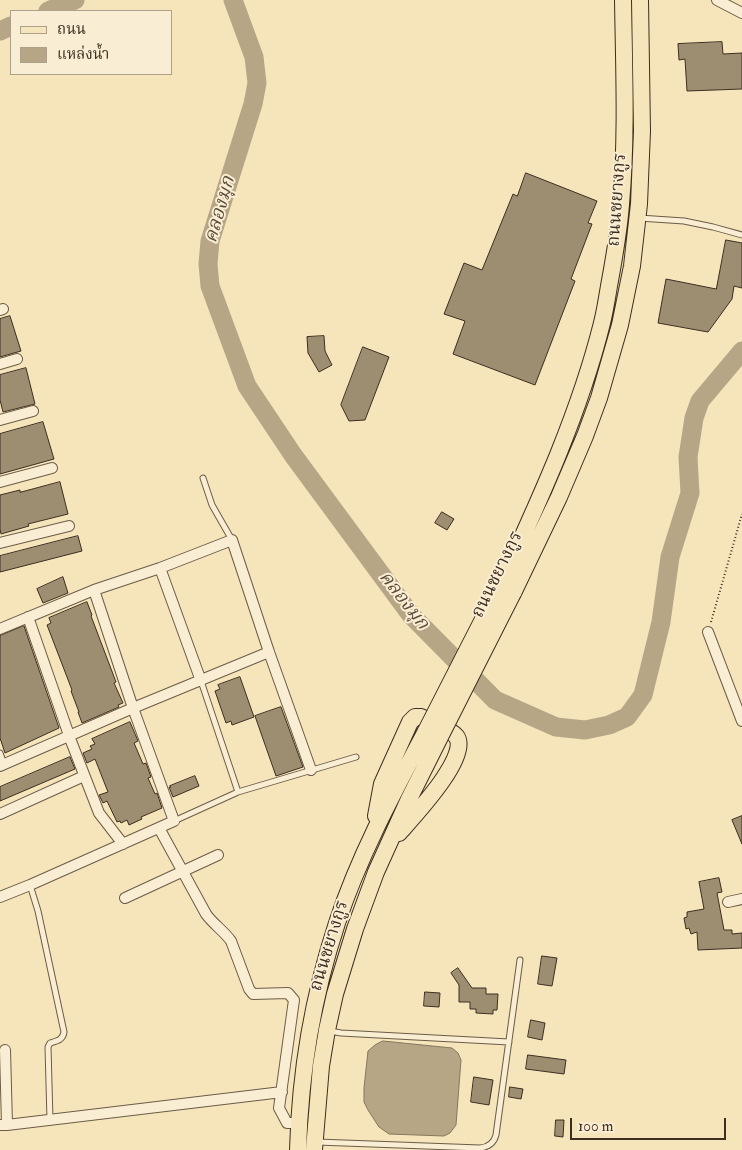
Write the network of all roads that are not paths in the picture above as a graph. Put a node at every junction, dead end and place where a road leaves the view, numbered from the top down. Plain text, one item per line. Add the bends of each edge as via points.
1 (623, 0) edge
2 (640, 0) edge
3 (717, 0) edge
4 (742, 13) edge
5 (638, 217) junction
6 (742, 236) edge
7 (17, 359) dead end
8 (0, 364) edge
9 (33, 411) dead end
10 (0, 420) edge
11 (52, 468) dead end
12 (203, 478) dead end
13 (0, 482) edge
14 (69, 526) dead end
15 (232, 540) junction
16 (0, 543) edge
17 (160, 568) junction
18 (94, 590) junction
19 (506, 590) junction
20 (28, 617) junction
21 (0, 629) edge
22 (708, 632) road end
23 (269, 652) junction
24 (201, 681) junction
25 (133, 708) junction
26 (742, 721) edge
27 (433, 734) junction
28 (70, 736) junction
29 (0, 753) edge
30 (356, 757) dead end
31 (2, 765) edge
32 (311, 770) junction
33 (84, 776) junction
34 (238, 792) junction
35 (0, 814) edge
36 (174, 821) junction
37 (159, 828) junction
38 (372, 838) junction
39 (123, 844) junction
40 (388, 844) junction
41 (218, 855) dead end
42 (183, 871) junction
43 (30, 885) junction
44 (0, 897) edge
45 (125, 898) dead end
46 (742, 899) edge
47 (728, 902) dead end
48 (520, 960) dead end
49 (327, 1030) junction
50 (509, 1042) junction
51 (5, 1050) dead end
52 (282, 1092) junction
53 (50, 1120) junction
54 (298, 1124) junction
55 (4, 1125) edge
56 (314, 1146) edge
57 (298, 1150) edge

1 - 19 main road, ถนนชยางกูร via 625,131 621,204 602,322 582,394
2 - 5 main road, ถนนชยางกูร via 642,131
3 - 4 street
5 - 6 lane via 684,221
5 - 19 main road, ถนนชยางกูร via 620,325 586,436 559,497
7 - 8 street
9 - 10 street
11 - 13 street
12 - 15 lane via 212,505
14 - 16 street
15 - 17 street
15 - 23 street
17 - 18 street
17 - 24 street
18 - 20 street
18 - 25 street
19 - 27 main road, ถนนชยางกูร, bridge
20 - 21 street
20 - 28 street
22 - 26 street
23 - 24 street
23 - 32 street
24 - 25 street
24 - 34 lane
25 - 28 street
25 - 36 street
27 - 38 main road, ถนนชยางกูร via 394,791
27 - 40 main road, ถนนชยางกูร
28 - 31 street
28 - 33 street
29 - 31 lane
30 - 32 lane
32 - 34 lane
33 - 35 street
33 - 39 street via 99,813
34 - 36 lane
36 - 37 street
37 - 39 street
37 - 42 street
38 - 40 main road via 382,784 410,722 421,717 455,735 459,742 458,752 427,802
38 - 54 main road, ถนนชยางกูร via 337,922 318,990
39 - 43 street
40 - 49 main road, ถนนชยางกูร via 355,928
41 - 42 street
42 - 45 street
42 - 52 street via 211,922 231,941 253,994 288,993 294,1000
43 - 44 street
43 - 53 lane via 64,1032 61,1039 48,1047
46 - 47 street
48 - 50 lane
49 - 50 lane
49 - 56 main road, ถนนชยางกูร
50 - 56 lane via 496,1134 489,1146 344,1143
51 - 55 street
52 - 53 street
52 - 54 street via 279,1108 287,1123
53 - 55 street
54 - 57 main road, ถนนชยางกูร

